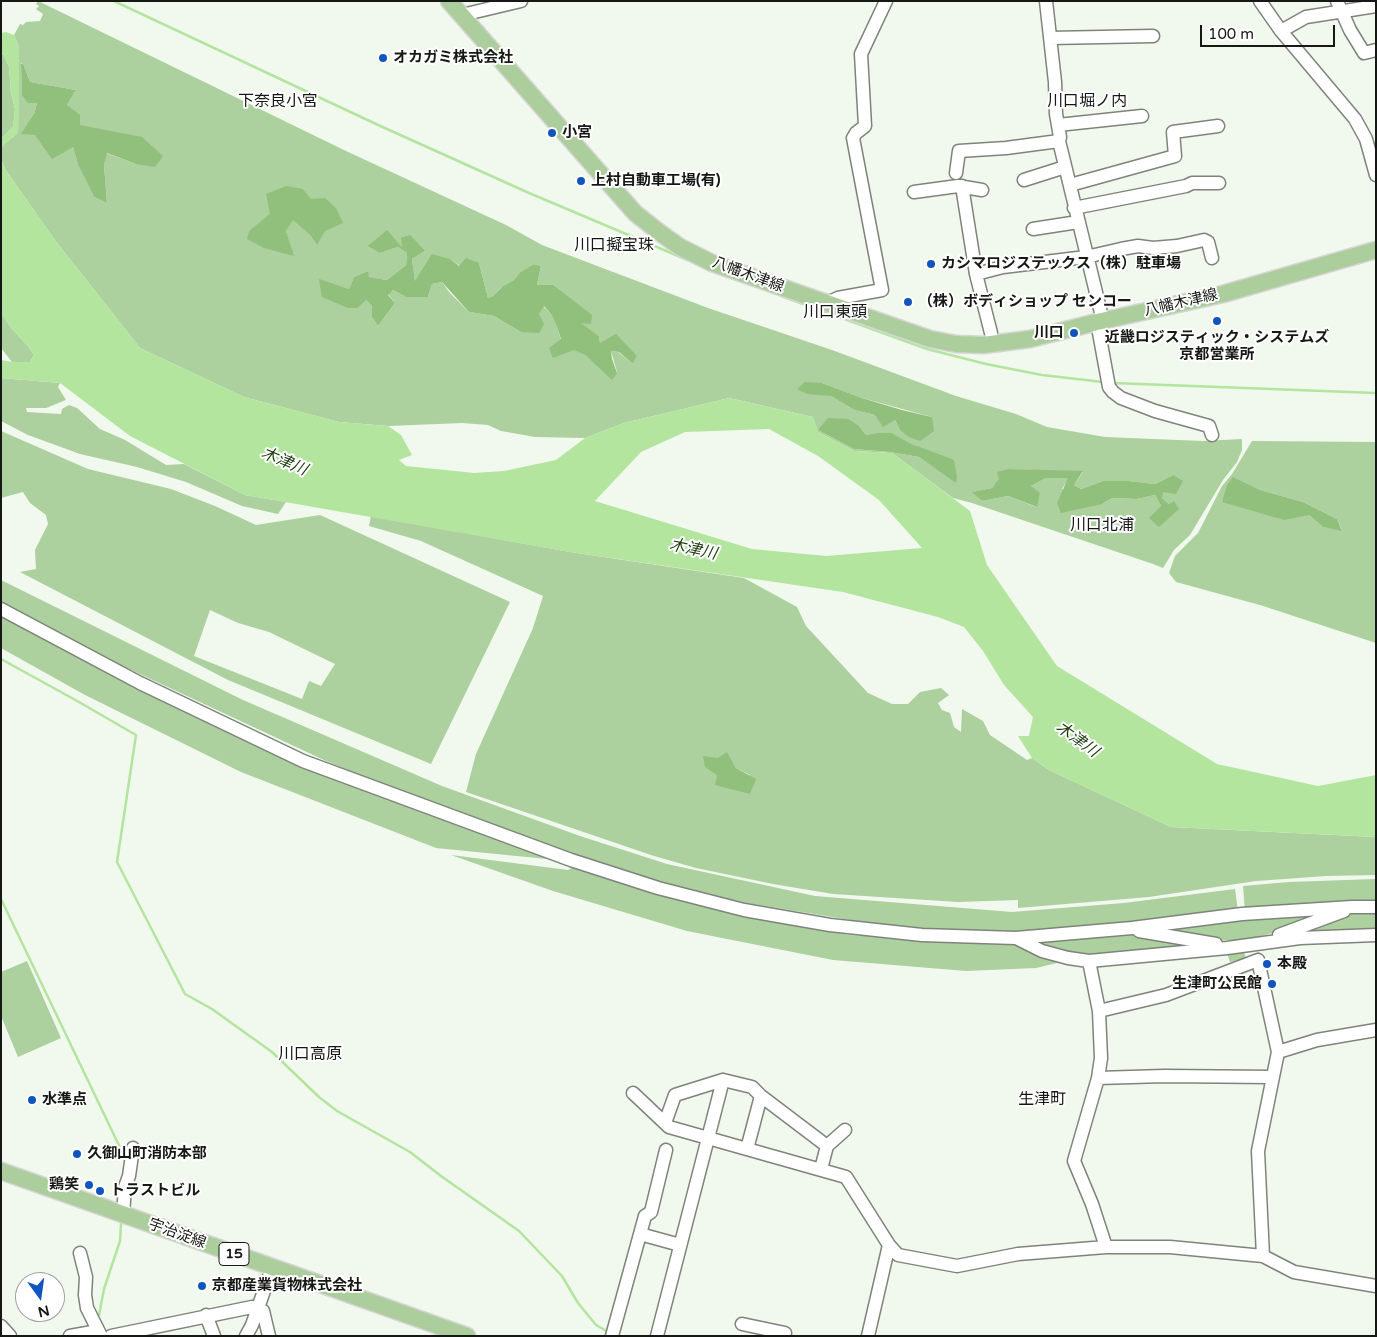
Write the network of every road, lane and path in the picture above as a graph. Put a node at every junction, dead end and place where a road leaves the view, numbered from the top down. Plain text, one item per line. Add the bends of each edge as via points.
1 (449, 1) edge
2 (521, 1) edge
3 (886, 1) edge
4 (1046, 1) edge
5 (1260, 1) edge
6 (1339, 6) edge
7 (1376, 6) edge
8 (462, 15) junction
9 (1281, 31) junction
10 (1153, 36) dead end
11 (1050, 38) junction
12 (1376, 50) edge
13 (1142, 116) dead end
14 (1058, 125) junction
15 (1218, 126) dead end
16 (1059, 141) junction
17 (951, 150) dead end
18 (1374, 156) edge
19 (1065, 167) junction
20 (956, 173) junction
21 (1376, 175) edge
22 (1024, 180) dead end
23 (1219, 183) dead end
24 (1070, 185) junction
25 (960, 186) junction
26 (982, 190) dead end
27 (914, 192) dead end
28 (1074, 208) junction
29 (1078, 222) junction
30 (1033, 229) dead end
31 (1376, 250) edge
32 (1086, 257) junction
33 (1212, 258) dead end
34 (976, 274) junction
35 (827, 304) junction
36 (1100, 321) junction
37 (991, 333) dead end
38 (1212, 435) dead end
39 (1, 610) edge
40 (1352, 907) junction
41 (1376, 907) edge
42 (1132, 928) junction
43 (1376, 935) edge
44 (1016, 938) junction
45 (1245, 945) junction
46 (1258, 960) junction
47 (1089, 961) junction
48 (1099, 1011) junction
49 (1376, 1030) edge
50 (1278, 1052) junction
51 (1273, 1077) junction
52 (1098, 1078) junction
53 (723, 1080) junction
54 (633, 1093) dead end
55 (761, 1096) junction
56 (664, 1123) junction
57 (845, 1130) dead end
58 (708, 1138) junction
59 (827, 1146) junction
60 (133, 1148) dead end
61 (747, 1149) junction
62 (666, 1150) dead end
63 (821, 1170) junction
64 (1, 1172) edge
65 (123, 1214) junction
66 (640, 1234) junction
67 (680, 1244) junction
68 (889, 1245) junction
69 (1106, 1247) junction
70 (80, 1253) dead end
71 (1263, 1256) junction
72 (272, 1268) junction
73 (1376, 1286) edge
74 (257, 1309) junction
75 (206, 1315) junction
76 (742, 1324) dead end
77 (1, 1326) edge
78 (762, 1332) edge
79 (100, 1334) edge
80 (616, 1334) edge
81 (785, 1334) dead end
82 (10, 1336) edge
83 (70, 1336) edge
84 (111, 1336) edge
85 (214, 1336) edge
86 (246, 1336) edge
87 (269, 1336) edge
88 (466, 1336) edge
89 (657, 1336) edge
90 (868, 1336) edge

1 - 8 main road, 八幡木津線
2 - 8 street
3 - 35 street via 861,54 865,126 853,138 882,290 838,298
4 - 11 street
5 - 9 street
6 - 7 street
6 - 9 street via 1306,17
6 - 12 street via 1364,52
8 - 35 main road, 八幡木津線 via 641,218 680,246 712,262
9 - 18 street via 1355,119
10 - 11 street
11 - 14 street
13 - 14 street
14 - 16 street
15 - 24 street via 1173,132 1176,156
16 - 19 street
16 - 20 street via 960,151
17 - 20 street
18 - 21 street
19 - 22 street
19 - 24 street
20 - 25 street
23 - 28 street via 1192,183
24 - 28 street
25 - 26 street
25 - 27 street
25 - 34 street
28 - 29 street
29 - 30 street
29 - 32 street
31 - 36 main road, 八幡木津線 via 1223,294
32 - 33 street via 1138,246 1177,246 1204,240 1208,242
32 - 34 street via 1003,267
32 - 36 street
34 - 37 street
35 - 36 main road, 八幡木津線 via 930,339 984,346 1030,339
36 - 38 street via 1109,387 1113,392 1155,411 1208,426
39 - 44 street via 140,683 303,761 588,866 744,910 830,925 922,935
40 - 41 street
40 - 42 street via 1242,914
40 - 45 street
42 - 44 street
42 - 45 street via 1214,944 1231,942
43 - 45 street via 1322,936
44 - 47 street via 1042,951
45 - 46 street via 1248,957
45 - 47 street
46 - 48 street via 1166,995
46 - 50 street
47 - 48 street
48 - 52 street via 1101,1058
49 - 50 street via 1317,1040
50 - 51 street
51 - 52 street
51 - 71 street via 1258,1151
52 - 69 street via 1074,1161
53 - 55 street via 752,1087
53 - 56 street via 676,1095
53 - 58 street
54 - 56 street
55 - 59 street
55 - 61 street
56 - 58 street via 669,1128
57 - 59 street
58 - 61 street
58 - 67 street
59 - 63 street
60 - 65 street
61 - 63 street
62 - 66 street via 651,1212 645,1216
63 - 68 street via 846,1176
64 - 65 main road, 宇治淀線 / 15
65 - 72 main road, 宇治淀線 / 15
66 - 67 street
66 - 80 street
67 - 89 street
68 - 69 street via 898,1255 957,1266 1018,1254
68 - 90 street
69 - 71 street via 1170,1247
70 - 79 street via 86,1278 87,1308
71 - 73 street via 1294,1272
72 - 74 street
72 - 88 main road, 宇治淀線 / 15
74 - 75 street via 252,1307
74 - 86 street
74 - 87 street via 263,1311
75 - 84 street
75 - 85 street
76 - 78 street
77 - 82 street
78 - 81 street
79 - 83 street

